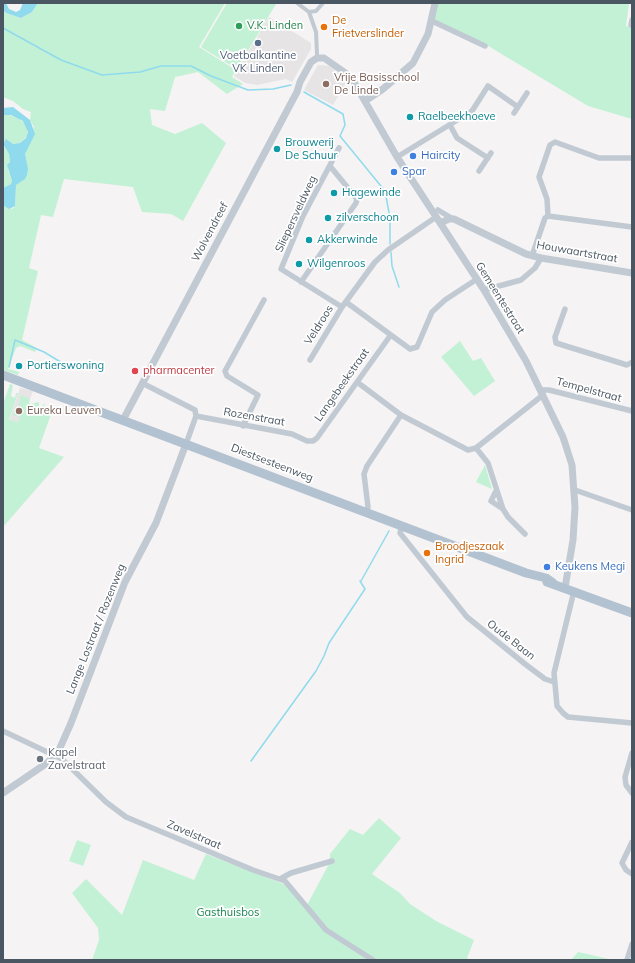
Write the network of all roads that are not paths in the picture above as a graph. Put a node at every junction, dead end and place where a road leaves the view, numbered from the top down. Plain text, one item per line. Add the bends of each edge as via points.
1 (299, 3) edge
2 (435, 3) edge
3 (322, 4) edge
4 (309, 12) junction
5 (432, 21) junction
6 (485, 46) dead end
7 (318, 56) junction
8 (527, 93) dead end
9 (365, 101) junction
10 (518, 107) junction
11 (514, 113) dead end
12 (450, 125) junction
13 (339, 148) dead end
14 (397, 157) junction
15 (632, 158) edge
16 (330, 166) junction
17 (479, 171) dead end
18 (548, 216) junction
19 (438, 217) junction
20 (454, 219) junction
21 (632, 227) edge
22 (532, 256) junction
23 (541, 258) junction
24 (632, 273) edge
25 (477, 279) junction
26 (301, 282) junction
27 (484, 290) junction
28 (264, 300) dead end
29 (346, 302) junction
30 (342, 308) junction
31 (566, 309) dead end
32 (390, 336) junction
33 (310, 360) dead end
34 (632, 362) edge
35 (3, 375) edge
36 (357, 382) junction
37 (142, 383) junction
38 (542, 392) junction
39 (632, 411) edge
40 (401, 415) junction
41 (196, 416) junction
42 (123, 420) junction
43 (243, 426) junction
44 (307, 441) joint
45 (186, 444) junction
46 (476, 448) junction
47 (575, 490) junction
48 (632, 510) edge
49 (366, 512) junction
50 (402, 526) junction
51 (525, 534) dead end
52 (565, 588) junction
53 (574, 591) junction
54 (632, 613) edge
55 (554, 682) junction
56 (632, 723) edge
57 (3, 730) edge
58 (632, 753) edge
59 (54, 756) junction
60 (3, 793) edge
61 (632, 793) edge
62 (632, 842) edge
63 (332, 862) dead end
64 (632, 874) edge
65 (280, 878) junction
66 (632, 944) edge
67 (373, 960) edge
68 (626, 960) edge

1 - 4 street
2 - 5 street
3 - 4 street
4 - 7 street via 316,32
5 - 6 street
5 - 9 street via 413,63
7 - 9 street, Gemeentestraat via 347,74
7 - 37 street, Wolvendreef via 311,62 301,80 297,92
8 - 10 street
9 - 14 street, Gemeentestraat
10 - 11 street
10 - 12 street via 488,86 472,111
12 - 14 street
12 - 17 street via 457,138 490,156
13 - 16 street
14 - 19 street, Gemeentestraat
15 - 18 street via 599,158 555,142 550,145 539,177 547,199
16 - 26 street, Sliepersveldweg via 281,269
16 - 26 street, Sliepersveldweg via 357,199
18 - 21 street
18 - 22 street via 545,218
19 - 20 street, Houwaartstraat
19 - 20 street
19 - 25 street, Gemeentestraat
19 - 29 street, Veldroos via 388,250 375,262
20 - 22 street, Houwaartstraat
22 - 23 street, Houwaartstraat
23 - 24 street, Houwaartstraat
23 - 27 street via 535,268 521,280
25 - 27 street, Gemeentestraat
25 - 32 street via 432,312 417,347 410,350
26 - 30 street
27 - 38 street, Gemeentestraat
28 - 43 street via 225,371 227,376 258,395
29 - 30 street, Veldroos
29 - 32 street
30 - 33 street, Veldroos
31 - 34 street via 555,337 556,343 626,365
32 - 36 street, Langebeekstraat
35 - 42 main road, Diestsesteenweg
36 - 40 street
36 - 44 street, Langebeekstraat via 317,438
37 - 41 street via 195,410
37 - 42 street, Wolvendreef
38 - 39 street, Tempelstraat via 549,390
38 - 46 street
38 - 47 street, Gemeentestraat via 568,450
40 - 46 street via 468,450
40 - 49 street via 364,474 368,507
41 - 43 street, Rozenstraat
41 - 45 street
42 - 45 main road, Diestsesteenweg
43 - 44 street, Rozenstraat via 292,434
45 - 49 main road, Diestsesteenweg
45 - 59 street, Lange Lostraat / Rozenweg via 162,510 125,582 71,723
46 - 51 street via 488,463 503,509
47 - 48 street
47 - 52 street, Gemeentestraat via 574,535
49 - 50 main road, Diestsesteenweg
50 - 52 main road, Diestsesteenweg via 546,578
50 - 55 street, Oude Baan via 400,533 467,617 545,679
52 - 53 main road, Diestsesteenweg
53 - 54 main road, Diestsesteenweg
53 - 55 street
55 - 56 street via 557,706 568,717
57 - 59 street, Zavelstraat
58 - 61 street via 625,777 626,785
59 - 60 street
59 - 65 street, Zavelstraat via 126,817 253,870
62 - 64 street via 622,863
63 - 65 street
65 - 67 street, Zavelstraat via 290,885 326,930
66 - 68 street

